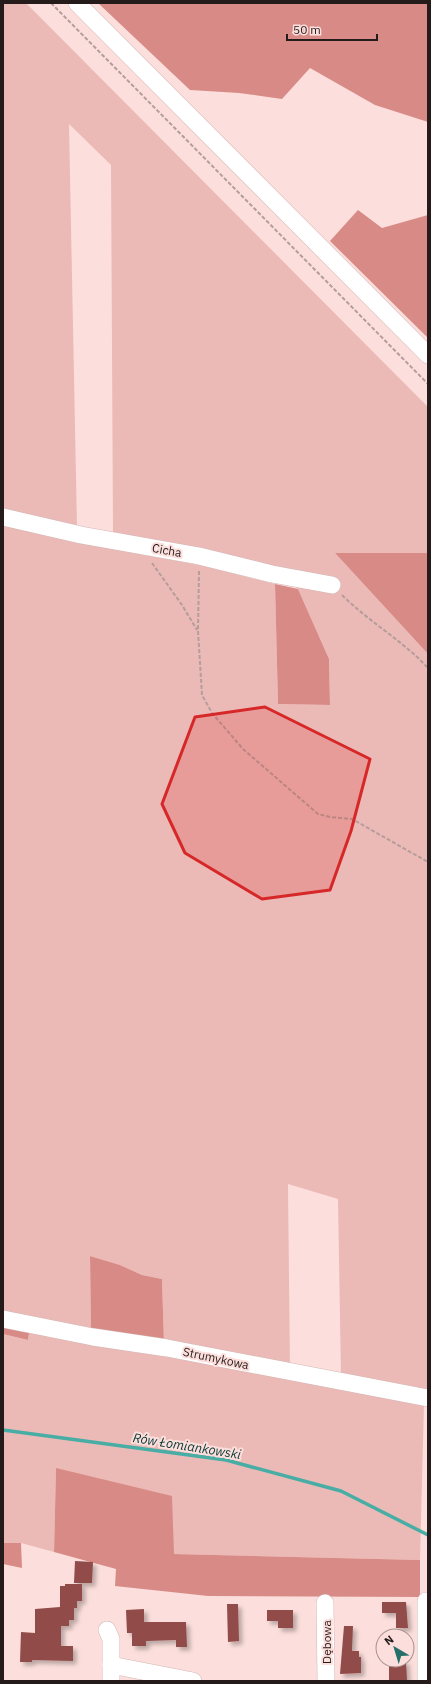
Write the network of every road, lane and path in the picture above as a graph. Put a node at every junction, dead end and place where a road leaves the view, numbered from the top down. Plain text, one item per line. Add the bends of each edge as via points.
1 (51, 3) edge
2 (77, 3) edge
3 (428, 355) edge
4 (428, 384) edge
5 (3, 517) edge
6 (146, 546) junction
7 (199, 556) junction
8 (332, 585) joint
9 (198, 632) junction
10 (428, 668) edge
11 (428, 862) edge
12 (3, 1318) edge
13 (428, 1398) edge
14 (426, 1601) dead end
15 (325, 1603) dead end
16 (107, 1630) dead end
17 (111, 1673) edge
18 (193, 1681) edge
19 (326, 1681) edge
20 (426, 1681) edge

1 - 4 path
2 - 3 street
5 - 6 street, Cicha via 81,535
6 - 7 street, Cicha
6 - 9 path via 153,565
7 - 8 street, Cicha via 272,574
7 - 9 path
8 - 10 path via 354,607 384,629
9 - 11 path via 202,695 212,713 243,749 318,814 352,819
12 - 13 street, Strumykowa via 93,1337 167,1348
14 - 20 street
15 - 19 street, Dębowa
16 - 17 street via 111,1639
17 - 18 street

